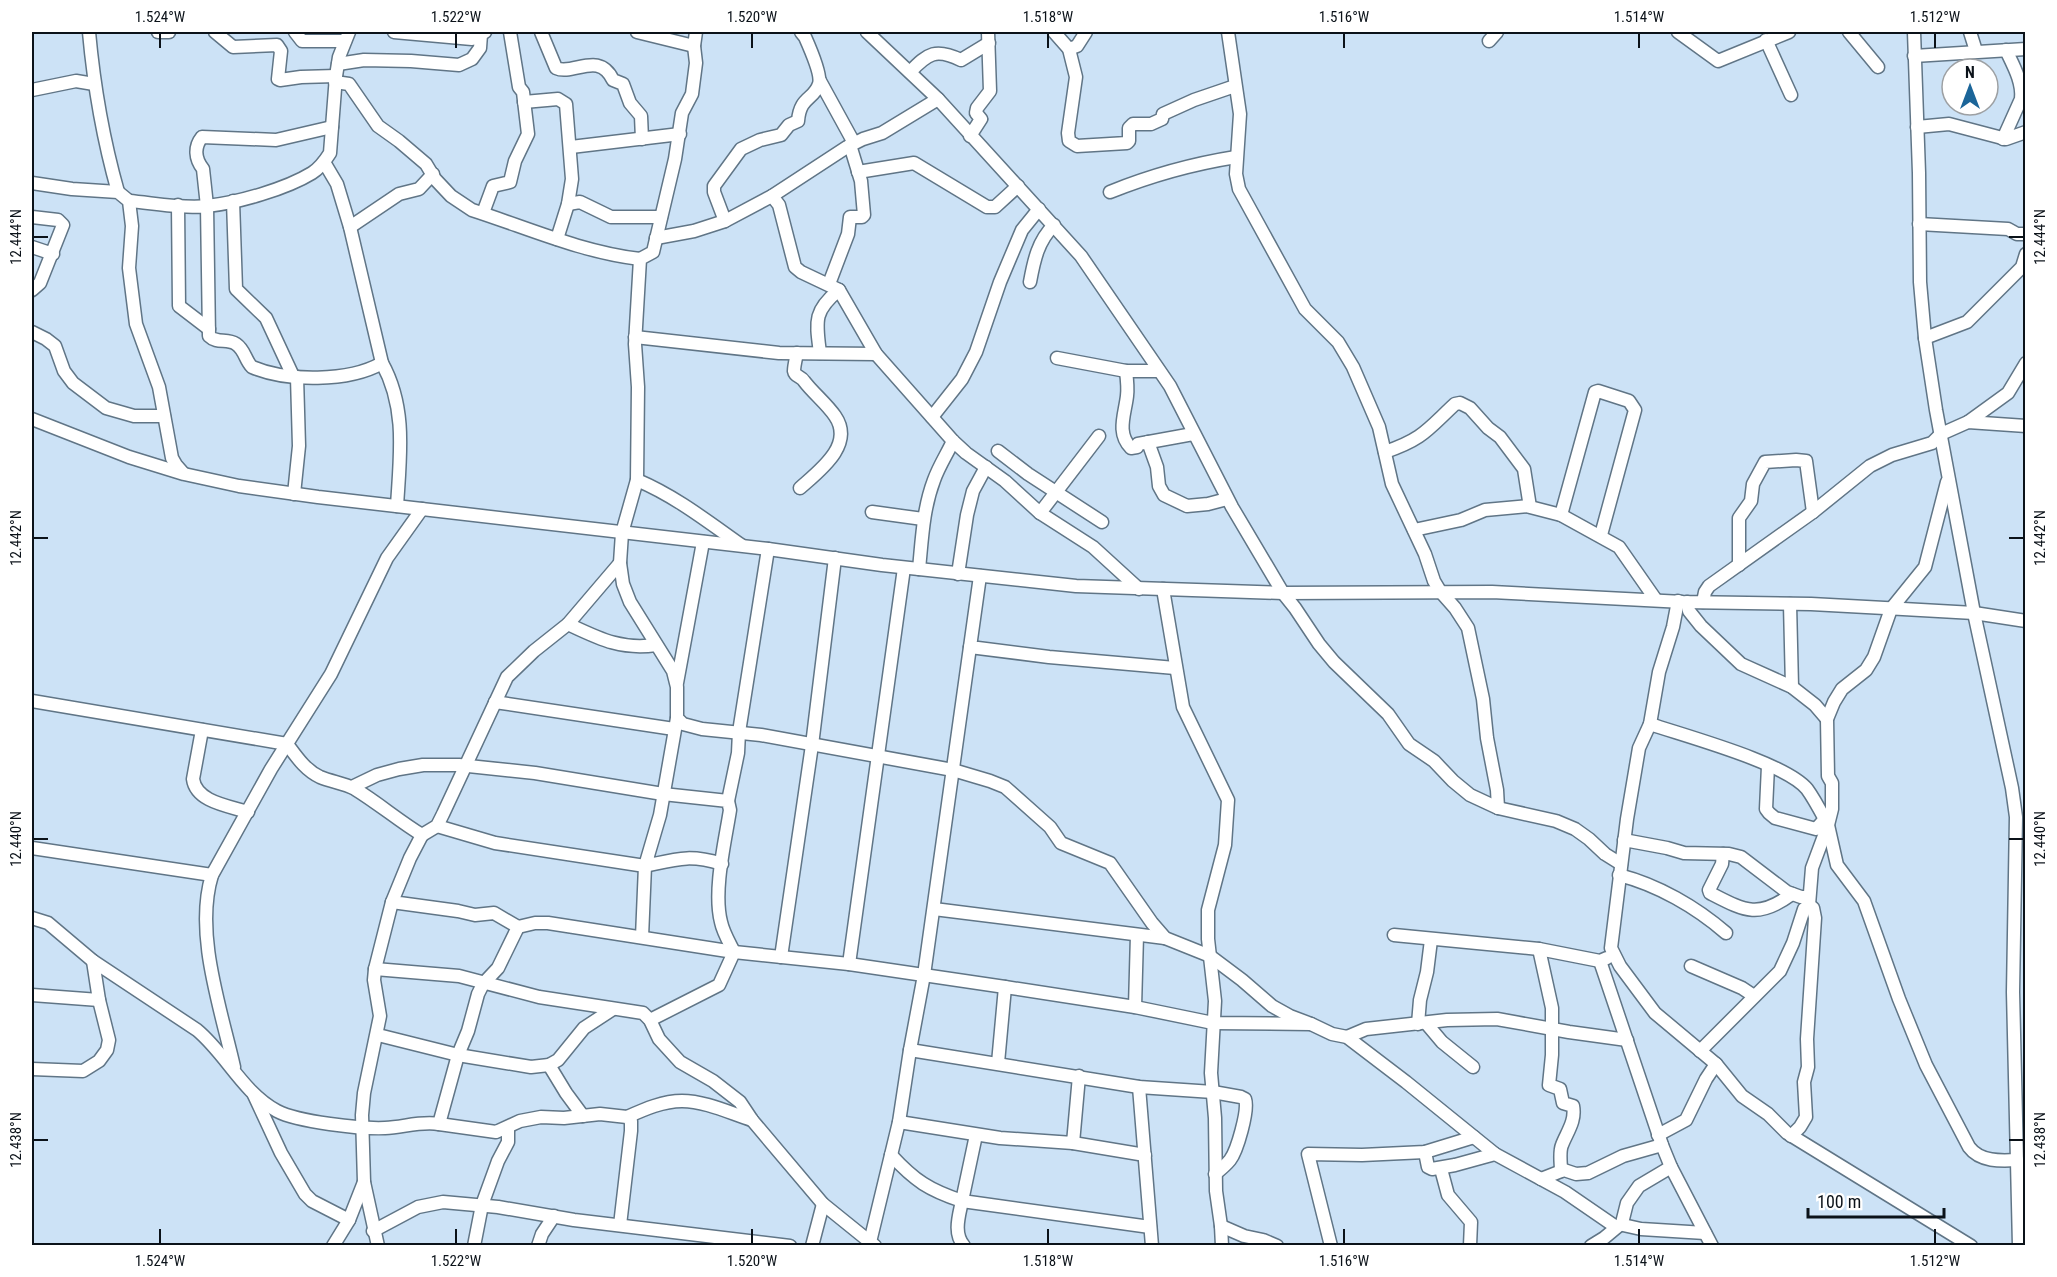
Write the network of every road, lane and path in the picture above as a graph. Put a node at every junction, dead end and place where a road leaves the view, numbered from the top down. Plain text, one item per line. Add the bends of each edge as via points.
1 (89, 32) edge
2 (158, 32) edge
3 (169, 32) edge
4 (215, 32) edge
5 (295, 32) edge
6 (394, 32) edge
7 (510, 32) edge
8 (541, 32) edge
9 (637, 32) edge
10 (696, 32) edge
11 (867, 32) edge
12 (1054, 32) edge
13 (1086, 32) edge
14 (1228, 32) edge
15 (1678, 32) edge
16 (1789, 32) edge
17 (1849, 32) edge
18 (1914, 32) edge
19 (1970, 32) edge
20 (483, 33) edge
21 (807, 33) edge
22 (347, 36) edge
23 (989, 37) edge
24 (1766, 40) junction
25 (694, 46) junction
26 (1069, 49) junction
27 (2025, 49) edge
28 (2006, 50) junction
29 (1976, 51) junction
30 (1914, 56) junction
31 (1878, 67) dead end
32 (909, 72) junction
33 (336, 74) junction
34 (820, 81) junction
35 (94, 84) junction
36 (1235, 86) junction
37 (32, 90) edge
38 (1791, 95) dead end
39 (938, 99) junction
40 (524, 102) junction
41 (332, 127) junction
42 (1917, 128) junction
43 (2025, 132) edge
44 (680, 134) junction
45 (970, 136) junction
46 (642, 139) junction
47 (2003, 139) junction
48 (852, 144) junction
49 (571, 147) junction
50 (1236, 157) junction
51 (324, 162) junction
52 (858, 172) junction
53 (433, 174) junction
54 (32, 183) edge
55 (1018, 186) junction
56 (118, 192) junction
57 (1110, 192) dead end
58 (772, 196) junction
59 (129, 201) junction
60 (233, 201) junction
61 (567, 204) junction
62 (178, 205) junction
63 (207, 207) junction
64 (1039, 209) junction
65 (483, 213) junction
66 (32, 217) edge
67 (661, 218) junction
68 (725, 221) junction
69 (1919, 224) junction
70 (1054, 225) junction
71 (350, 227) junction
72 (2025, 234) edge
73 (656, 238) junction
74 (556, 239) junction
75 (32, 247) edge
76 (52, 254) junction
77 (2025, 254) edge
78 (640, 259) junction
79 (1030, 282) dead end
80 (834, 287) junction
81 (32, 290) edge
82 (209, 329) junction
83 (32, 332) edge
84 (635, 337) junction
85 (1925, 338) junction
86 (797, 353) junction
87 (820, 353) junction
88 (876, 354) junction
89 (1057, 358) dead end
90 (382, 363) junction
91 (2025, 363) edge
92 (1126, 371) junction
93 (1159, 371) junction
94 (295, 377) junction
95 (164, 416) junction
96 (932, 417) junction
97 (32, 419) edge
98 (1968, 423) junction
99 (2025, 426) edge
100 (1193, 434) junction
101 (1941, 434) junction
102 (1099, 436) dead end
103 (953, 441) junction
104 (1148, 442) junction
105 (998, 451) dead end
106 (1385, 452) junction
107 (986, 468) junction
108 (184, 474) junction
109 (1948, 476) junction
110 (637, 480) junction
111 (800, 488) dead end
112 (1056, 492) junction
113 (294, 494) junction
114 (1227, 499) junction
115 (397, 506) junction
116 (1529, 506) junction
117 (422, 509) junction
118 (872, 512) dead end
119 (1813, 512) junction
120 (1040, 513) junction
121 (1561, 515) junction
122 (923, 519) junction
123 (1102, 522) dead end
124 (1414, 530) junction
125 (622, 533) junction
126 (1601, 535) junction
127 (703, 542) junction
128 (742, 546) junction
129 (768, 549) junction
130 (834, 558) junction
131 (620, 563) junction
132 (1739, 565) junction
133 (904, 568) junction
134 (919, 569) junction
135 (958, 574) junction
136 (980, 576) junction
137 (1139, 588) junction
138 (1163, 589) junction
139 (1440, 591) junction
140 (1283, 593) junction
141 (1656, 600) junction
142 (1682, 601) junction
143 (1703, 602) junction
144 (1790, 604) junction
145 (1891, 609) junction
146 (1974, 613) junction
147 (2025, 621) edge
148 (568, 624) junction
149 (656, 645) junction
150 (970, 647) junction
151 (1176, 668) junction
152 (676, 687) junction
153 (1792, 687) junction
154 (32, 701) edge
155 (495, 702) junction
156 (1827, 719) junction
157 (675, 724) junction
158 (1650, 724) junction
159 (202, 730) junction
160 (738, 732) junction
161 (287, 744) junction
162 (812, 745) junction
163 (879, 757) junction
164 (1768, 765) junction
165 (466, 766) junction
166 (953, 771) junction
167 (352, 787) junction
168 (663, 794) junction
169 (728, 801) junction
170 (1498, 808) junction
171 (248, 812) junction
172 (1826, 822) junction
173 (437, 826) junction
174 (422, 835) junction
175 (1624, 840) junction
176 (32, 848) edge
177 (1723, 854) junction
178 (722, 864) junction
179 (645, 866) junction
180 (1620, 870) junction
181 (212, 875) junction
182 (2021, 876) edge
183 (1792, 894) junction
184 (1809, 901) junction
185 (392, 902) junction
186 (934, 909) junction
187 (32, 918) edge
188 (2020, 925) edge
189 (518, 927) junction
190 (1726, 933) dead end
191 (1137, 935) junction
192 (1394, 935) dead end
193 (642, 937) junction
194 (1165, 938) junction
195 (1431, 939) junction
196 (1539, 950) junction
197 (734, 952) junction
198 (1210, 956) junction
199 (1614, 956) junction
200 (781, 957) junction
201 (93, 961) junction
202 (1600, 961) junction
203 (849, 964) junction
204 (1691, 966) dead end
205 (375, 969) junction
206 (924, 975) junction
207 (483, 984) junction
208 (1005, 987) junction
209 (32, 994) edge
210 (1754, 996) junction
211 (99, 1000) junction
212 (1135, 1007) junction
213 (613, 1009) junction
214 (650, 1020) junction
215 (1214, 1023) junction
216 (1422, 1023) junction
217 (1311, 1024) junction
218 (1552, 1029) junction
219 (378, 1035) junction
220 (1347, 1037) junction
221 (1626, 1040) junction
222 (909, 1050) junction
223 (1700, 1051) junction
224 (458, 1055) junction
225 (998, 1063) junction
226 (1716, 1064) junction
227 (549, 1065) junction
228 (1473, 1067) dead end
229 (32, 1069) edge
230 (235, 1071) junction
231 (1079, 1076) junction
232 (1139, 1087) junction
233 (252, 1091) junction
234 (1213, 1092) junction
235 (583, 1116) junction
236 (627, 1116) junction
237 (752, 1120) junction
238 (899, 1122) junction
239 (439, 1124) junction
240 (363, 1128) junction
241 (508, 1128) junction
242 (976, 1135) junction
243 (1791, 1136) junction
244 (1474, 1137) junction
245 (1660, 1140) junction
246 (1072, 1143) junction
247 (1425, 1152) junction
248 (1495, 1154) junction
249 (891, 1155) junction
250 (1145, 1155) junction
251 (2020, 1162) edge
252 (1671, 1167) junction
253 (1441, 1169) junction
254 (1561, 1171) junction
255 (1215, 1174) junction
256 (1540, 1179) junction
257 (364, 1182) junction
258 (962, 1201) junction
259 (823, 1204) junction
260 (482, 1205) junction
261 (555, 1216) junction
262 (349, 1220) junction
263 (620, 1225) junction
264 (1619, 1225) junction
265 (1221, 1226) junction
266 (1150, 1227) junction
267 (374, 1231) junction
268 (1705, 1233) junction
269 (872, 1244) edge
270 (333, 1245) edge
271 (378, 1245) edge
272 (474, 1245) edge
273 (538, 1245) edge
274 (790, 1245) edge
275 (812, 1245) edge
276 (964, 1245) edge
277 (1152, 1245) edge
278 (1222, 1245) edge
279 (1277, 1245) edge
280 (1331, 1245) edge
281 (1470, 1245) edge
282 (1591, 1245) edge
283 (1712, 1245) edge
284 (1971, 1245) edge
285 (2019, 1245) edge

1 - 35 street
2 - 3 street
4 - 33 street via 233,47 277,45 281,51 280,80
5 - 22 street via 302,41
6 - 20 street via 471,39
7 - 40 street
8 - 46 street via 559,70 589,64 605,69 622,84 640,114
9 - 25 street
10 - 25 street
11 - 32 street
12 - 26 street
13 - 26 street via 1077,46
14 - 36 street
15 - 24 street via 1718,61
16 - 24 street
17 - 31 street
18 - 30 street
19 - 29 street
20 - 33 street via 480,48 472,59 459,64 364,60
21 - 34 street
22 - 33 street
23 - 32 street via 961,60 950,54 930,55
23 - 45 street via 990,91 977,108 981,119
24 - 38 street
25 - 44 street via 692,94 682,113
26 - 36 street via 1076,77 1069,141 1077,146 1127,143 1133,124 1153,123 1187,103
27 - 28 street
28 - 29 street
28 - 47 street via 2021,99
29 - 30 street
30 - 42 street
32 - 39 street
33 - 41 street
33 - 53 street via 349,84 378,126
34 - 48 street
34 - 68 street via 800,106 798,121 781,135 741,149 714,186
35 - 37 street via 76,81
35 - 56 street
36 - 50 street via 1240,117
39 - 45 street
39 - 48 street via 882,133
40 - 49 street via 565,101
40 - 65 street via 528,134 514,161 510,182 493,186
41 - 51 street via 330,153
41 - 63 street via 276,140 202,137 196,153 203,169
42 - 47 street via 1949,124
42 - 69 street
43 - 47 street
44 - 46 street
44 - 67 street
45 - 55 street
46 - 49 street
48 - 52 street
48 - 58 street
49 - 61 street via 572,179
50 - 57 street via 1194,164
50 - 106 street via 1236,174 1244,201 1305,309 1346,354 1379,427
51 - 60 street via 312,173 285,186
51 - 71 street via 337,184
52 - 55 street via 914,163 987,207 994,207
52 - 80 street via 864,215 850,218
53 - 65 street via 451,196
53 - 71 street via 419,189 399,194
54 - 56 street
55 - 64 street
56 - 59 street
58 - 68 street
58 - 80 street via 779,206 795,267
59 - 62 street
59 - 95 street via 129,268 134,312 159,387
60 - 63 street
60 - 94 street via 236,289 266,318
61 - 67 street via 580,202 611,217
61 - 74 street
62 - 63 street
62 - 82 street via 179,306
63 - 82 street
64 - 70 street
64 - 96 street via 1022,230 976,352 962,379
65 - 74 street
66 - 76 street via 63,223
67 - 73 street
68 - 73 street
69 - 72 street via 2008,229
69 - 85 street
70 - 79 street via 1039,245
70 - 93 street via 1093,272
71 - 90 street
73 - 78 street via 653,252
74 - 78 street via 593,251
75 - 76 street
76 - 81 street via 40,283
77 - 85 street via 2022,267 1967,322
78 - 84 street
80 - 87 street via 816,322
80 - 88 street
82 - 94 street via 213,340 230,341 240,347 252,367
83 - 95 street via 55,346 73,383 106,408 134,416
84 - 86 street
84 - 110 street
85 - 101 street
86 - 87 street
86 - 111 street via 794,372 839,424 832,459
87 - 88 street
88 - 96 street
89 - 92 street
90 - 94 street via 356,373
90 - 115 street via 392,382 400,423
91 - 98 street via 2008,393
92 - 93 street
92 - 104 street via 1123,434 1131,448
93 - 100 street
94 - 113 street via 299,446
95 - 108 street via 172,458
96 - 103 street
97 - 108 street
98 - 99 street
98 - 101 street
100 - 104 street
100 - 114 street
101 - 109 street
101 - 119 street via 1932,443 1870,466
102 - 112 street
103 - 107 street
103 - 122 street via 935,477
104 - 114 street via 1164,495 1187,506
105 - 112 street
106 - 116 street via 1416,440 1455,404 1463,405 1500,437 1524,469
106 - 124 street via 1392,484
107 - 120 street
107 - 135 street via 973,491
108 - 113 street
109 - 145 street via 1928,562
109 - 146 street
110 - 125 street
110 - 128 street via 677,499
112 - 120 street
112 - 123 street
113 - 115 street
114 - 140 street
115 - 117 street
116 - 121 street
116 - 124 street via 1485,510 1461,520
117 - 125 street
117 - 161 street via 387,558 331,674
118 - 122 street
119 - 132 street
119 - 132 street via 1806,461 1764,462 1753,484 1751,501 1739,518
120 - 137 street via 1093,547
121 - 126 street
121 - 126 street via 1595,392 1629,401 1635,410
122 - 134 street
124 - 139 street
125 - 127 street
125 - 131 street
126 - 141 street via 1622,549
127 - 128 street
127 - 152 street
128 - 129 street
129 - 130 street
129 - 160 street
130 - 133 street
130 - 162 street
131 - 148 street
131 - 149 street via 630,602
132 - 143 street via 1709,586
133 - 134 street
133 - 163 street
134 - 135 street
135 - 136 street
136 - 137 street
136 - 150 street
137 - 138 street
138 - 140 street
138 - 151 street
139 - 140 street
139 - 141 street
139 - 170 street via 1468,628 1483,699
140 - 170 street via 1319,644 1388,714 1409,744 1470,795
141 - 142 street
142 - 143 street
142 - 153 street via 1701,626 1741,664
142 - 158 street via 1659,672
143 - 144 street
144 - 145 street
144 - 153 street
145 - 146 street
145 - 156 street via 1874,657 1866,670 1842,689
146 - 147 street
146 - 182 street via 2012,788
148 - 149 street via 614,645
148 - 155 street via 510,673
149 - 152 street via 673,671
150 - 151 street
150 - 166 street
151 - 198 street via 1183,707 1228,800 1225,844 1208,910
152 - 157 street
153 - 156 street
154 - 159 street
155 - 157 street
155 - 165 street
156 - 172 street via 1832,809
157 - 160 street
157 - 168 street
158 - 164 street
158 - 175 street via 1639,748
159 - 161 street
159 - 171 street via 194,786 205,798
160 - 162 street
160 - 169 street via 738,753
161 - 167 street via 312,772
161 - 171 street
162 - 163 street
162 - 200 street
163 - 166 street
163 - 203 street
164 - 172 street via 1807,789
164 - 172 street via 1766,809 1771,816 1816,829
165 - 167 street via 399,768
165 - 168 street
165 - 173 street
166 - 186 street
166 - 194 street via 1005,787 1050,827 1061,843 1110,863
167 - 174 street
168 - 169 street
168 - 179 street
169 - 178 street
170 - 180 street via 1575,829
171 - 181 street
172 - 184 street via 1812,868
172 - 251 street via 1837,865 1864,901 1926,1065 1969,1147 1973,1153 1992,1160
173 - 174 street
173 - 179 street via 495,843
174 - 185 street
175 - 177 street via 1684,853
175 - 180 street
176 - 181 street
177 - 183 street via 1741,857
177 - 183 street via 1710,893 1743,909 1767,909
178 - 179 street via 685,857
178 - 197 street via 718,906
179 - 193 street
180 - 190 street via 1696,909
180 - 199 street via 1611,943
181 - 230 street via 205,913 211,968
182 - 188 street
183 - 184 street
184 - 210 street via 1784,966
184 - 243 street via 1815,918 1804,1082 1806,1116
185 - 189 street via 475,915 494,913
185 - 205 street
186 - 191 street
186 - 206 street
187 - 201 street via 48,923
188 - 251 street via 2013,992
189 - 193 street via 548,923
189 - 207 street via 498,968
191 - 194 street
191 - 212 street
192 - 195 street
193 - 197 street
194 - 198 street
195 - 196 street
195 - 216 street via 1420,1000
196 - 202 street
196 - 218 street via 1550,997
197 - 200 street
197 - 214 street via 719,984
198 - 215 street
198 - 217 street via 1272,1006
199 - 202 street
199 - 223 street via 1656,1013
200 - 203 street
201 - 211 street
201 - 230 street via 209,1039
202 - 221 street
203 - 206 street
204 - 210 street
205 - 207 street via 459,976
205 - 219 street
206 - 208 street
206 - 222 street
207 - 213 street
207 - 224 street
208 - 212 street
208 - 225 street
209 - 211 street
210 - 223 street
211 - 229 street via 109,1040 99,1061 83,1071
212 - 215 street
213 - 214 street via 642,1013
213 - 227 street via 584,1028 558,1060
214 - 237 street via 659,1039 680,1062 727,1091
215 - 217 street
215 - 234 street via 1210,1072
216 - 218 street via 1497,1019
216 - 220 street via 1366,1029
216 - 228 street
217 - 220 street
218 - 221 street
218 - 254 street via 1549,1085 1560,1089 1563,1103 1573,1106 1575,1113 1562,1145
219 - 224 street
219 - 240 street via 364,1093
220 - 244 street
221 - 245 street
222 - 225 street
222 - 238 street
223 - 226 street
224 - 227 street
224 - 239 street
225 - 231 street
226 - 243 street via 1742,1096
226 - 245 street via 1686,1120
227 - 235 street
230 - 233 street
231 - 232 street
231 - 246 street
232 - 234 street
232 - 250 street
233 - 240 street via 277,1111
233 - 262 street via 305,1194
234 - 255 street
234 - 255 street via 1241,1097 1247,1107 1232,1159
235 - 236 street
235 - 241 street via 541,1116
236 - 237 street via 681,1101
236 - 263 street via 631,1131
237 - 259 street
238 - 242 street
238 - 249 street
239 - 240 street
239 - 241 street via 496,1132
240 - 257 street
241 - 260 street via 508,1142
242 - 246 street
242 - 258 street
243 - 284 street
244 - 247 street
244 - 248 street
245 - 252 street
245 - 254 street via 1588,1173
246 - 250 street
247 - 253 street via 1430,1169
247 - 280 street via 1308,1154
248 - 253 street
248 - 256 street
249 - 258 street via 934,1191
249 - 269 street
250 - 266 street
251 - 285 street
252 - 264 street via 1639,1186
252 - 268 street
253 - 281 street via 1448,1195 1471,1222
254 - 256 street
255 - 265 street
256 - 264 street
257 - 262 street
257 - 267 street
258 - 266 street
258 - 276 street via 957,1230
259 - 269 street
259 - 275 street
260 - 261 street
260 - 267 street via 443,1202 418,1207
260 - 272 street
261 - 263 street
261 - 273 street
262 - 270 street
263 - 274 street
264 - 268 street
264 - 282 street
265 - 278 street
265 - 279 street
266 - 277 street
267 - 271 street
268 - 283 street

